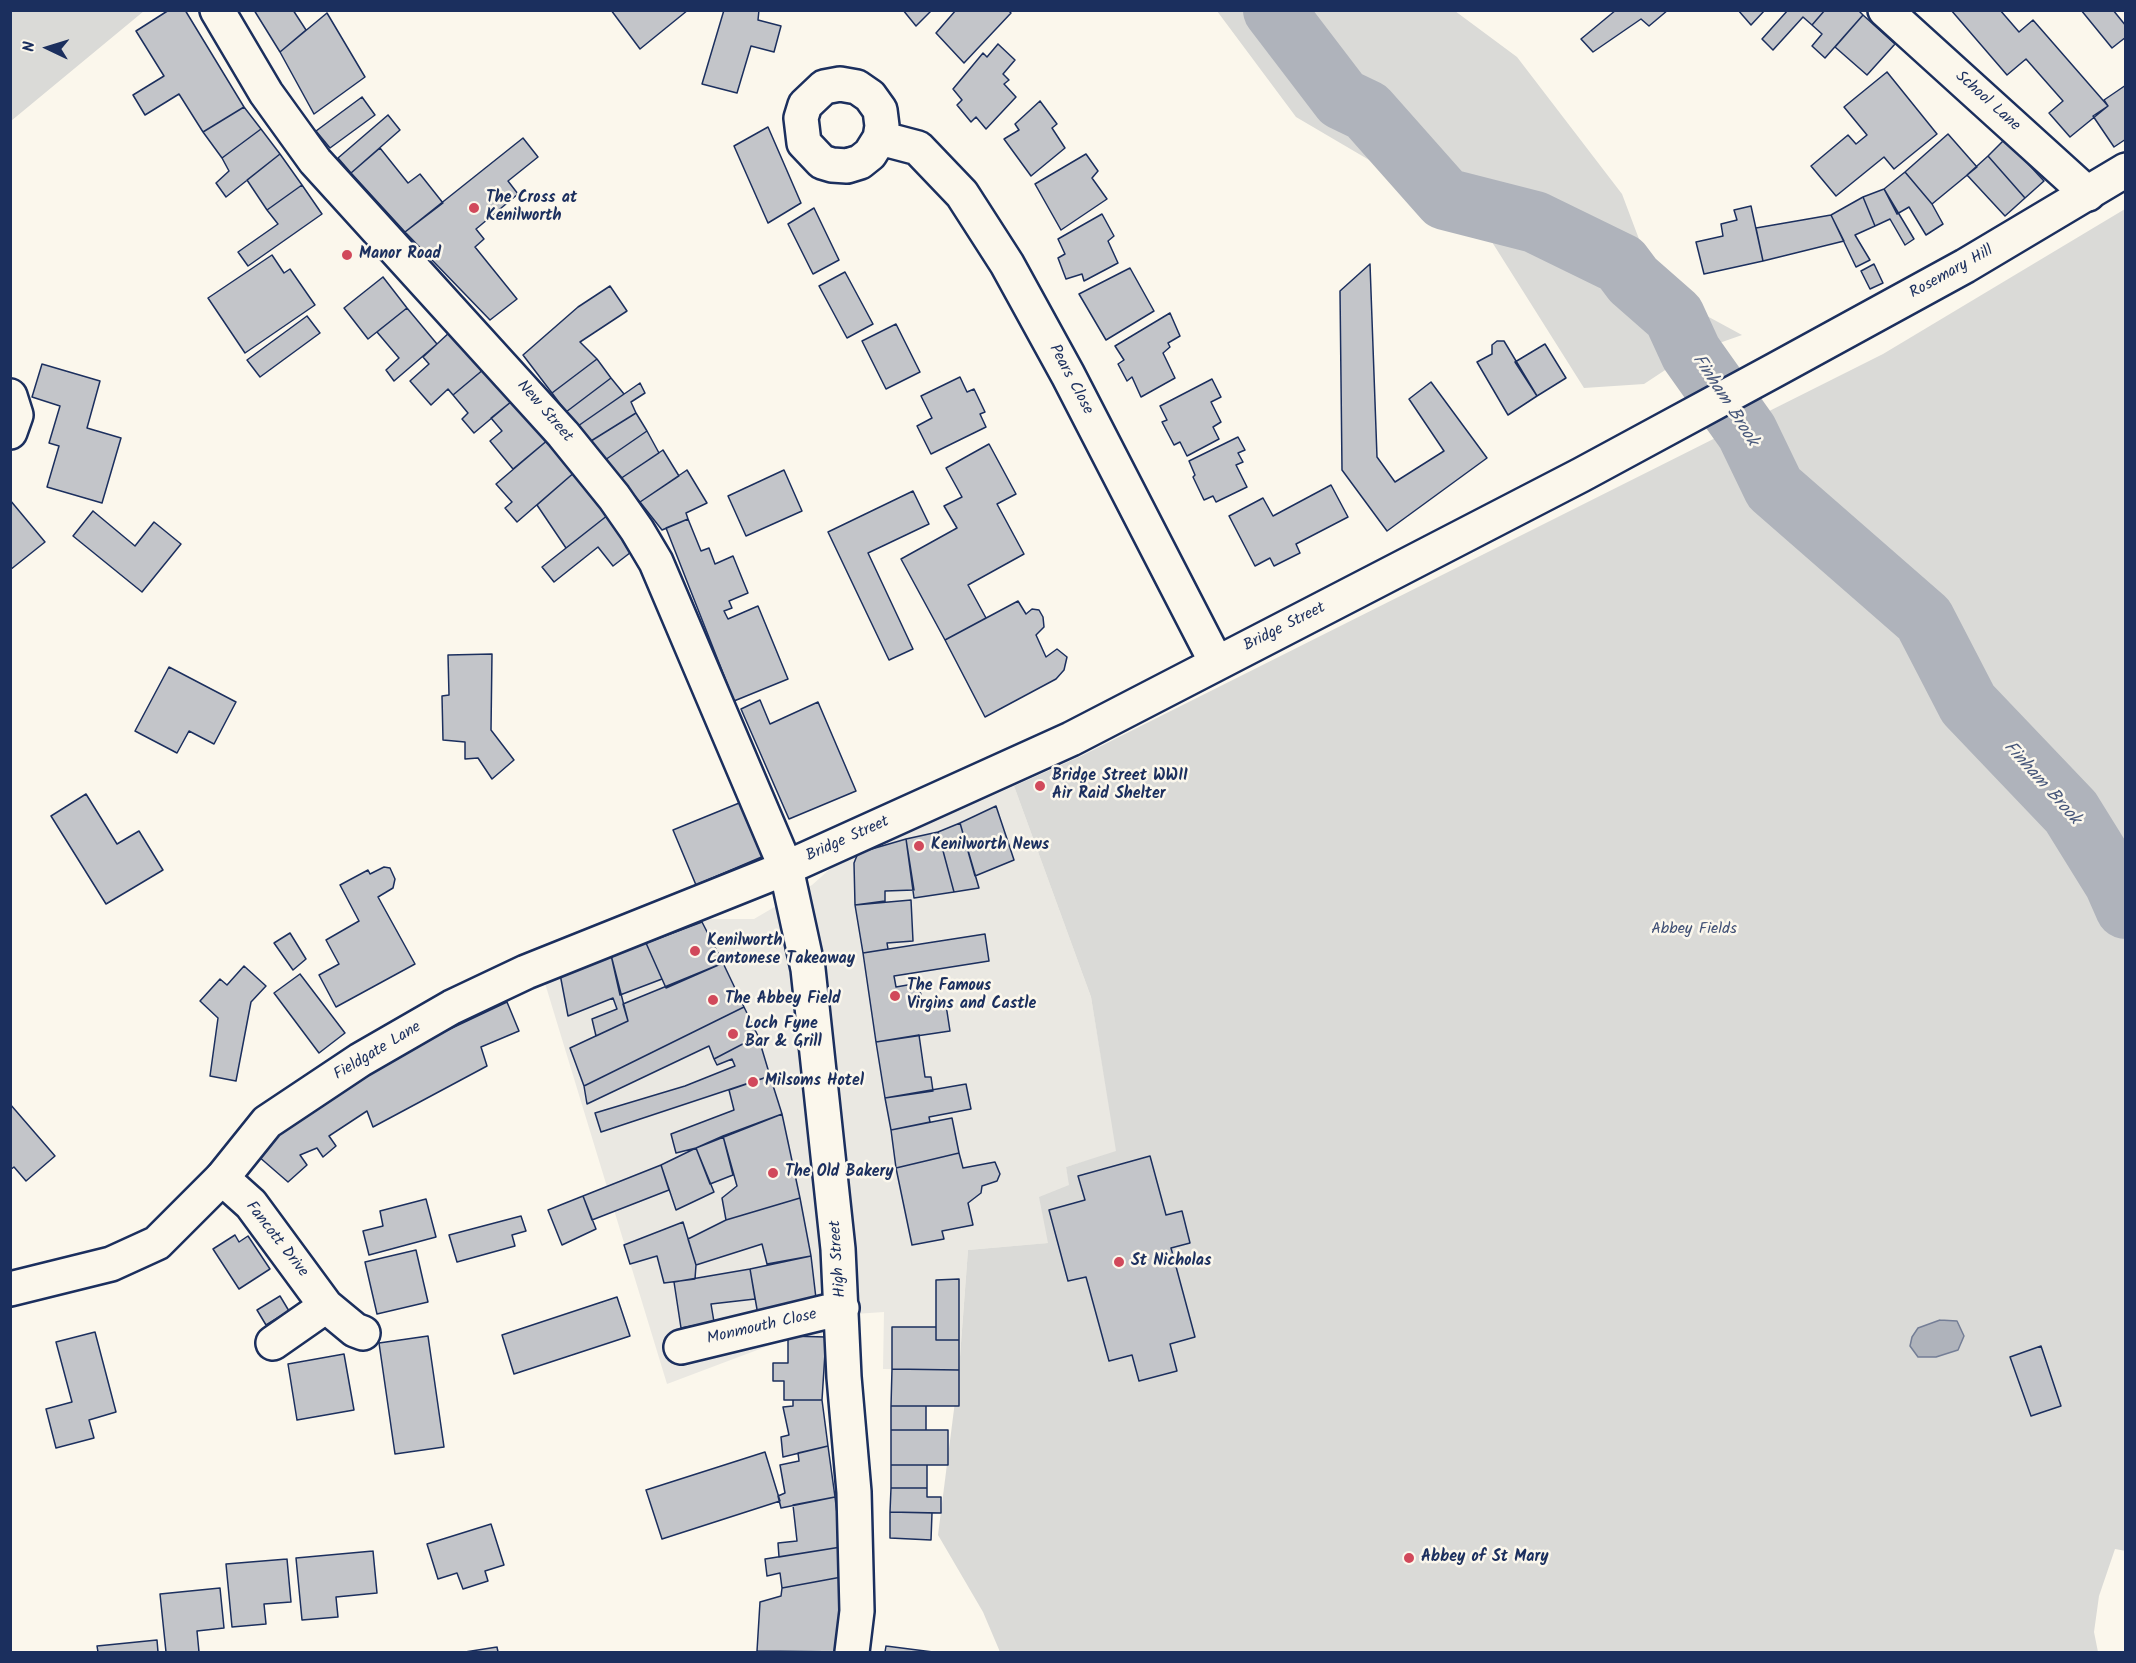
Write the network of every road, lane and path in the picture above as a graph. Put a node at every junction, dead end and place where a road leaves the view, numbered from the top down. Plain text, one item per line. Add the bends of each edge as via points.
1 (217, 10) edge
2 (1885, 10) edge
3 (880, 138) dead end
4 (2126, 170) edge
5 (2088, 194) junction
6 (1775, 370) joint
7 (10, 396) edge
8 (10, 432) edge
9 (1216, 662) junction
10 (786, 868) junction
11 (222, 1178) junction
12 (10, 1289) edge
13 (326, 1306) junction
14 (842, 1308) junction
15 (363, 1333) dead end
16 (273, 1343) dead end
17 (681, 1347) dead end
18 (852, 1653) edge

1 - 10 main road, New Street via 267,93 315,161 563,434 637,530 656,561
2 - 5 main road, School Lane
3 - 9 main road, Pears Close via 918,148 962,194 1007,264
4 - 5 main road, Rosemary Hill
5 - 6 main road, Rosemary Hill
6 - 9 main road, Bridge Street via 1581,475
7 - 8 main road via 16,415
9 - 10 main road, Bridge Street via 1071,739
10 - 11 main road, Fieldgate Lane via 526,972 452,1007 360,1060 267,1122
10 - 14 main road, High Street via 808,969 829,1145
11 - 12 main road, Fieldgate Lane via 157,1243 111,1264
11 - 13 main road, Fancott Drive via 252,1204
13 - 15 main road, Fancott Drive
13 - 16 main road
14 - 17 main road, Monmouth Close
14 - 18 main road, High Street via 854,1492 857,1611

